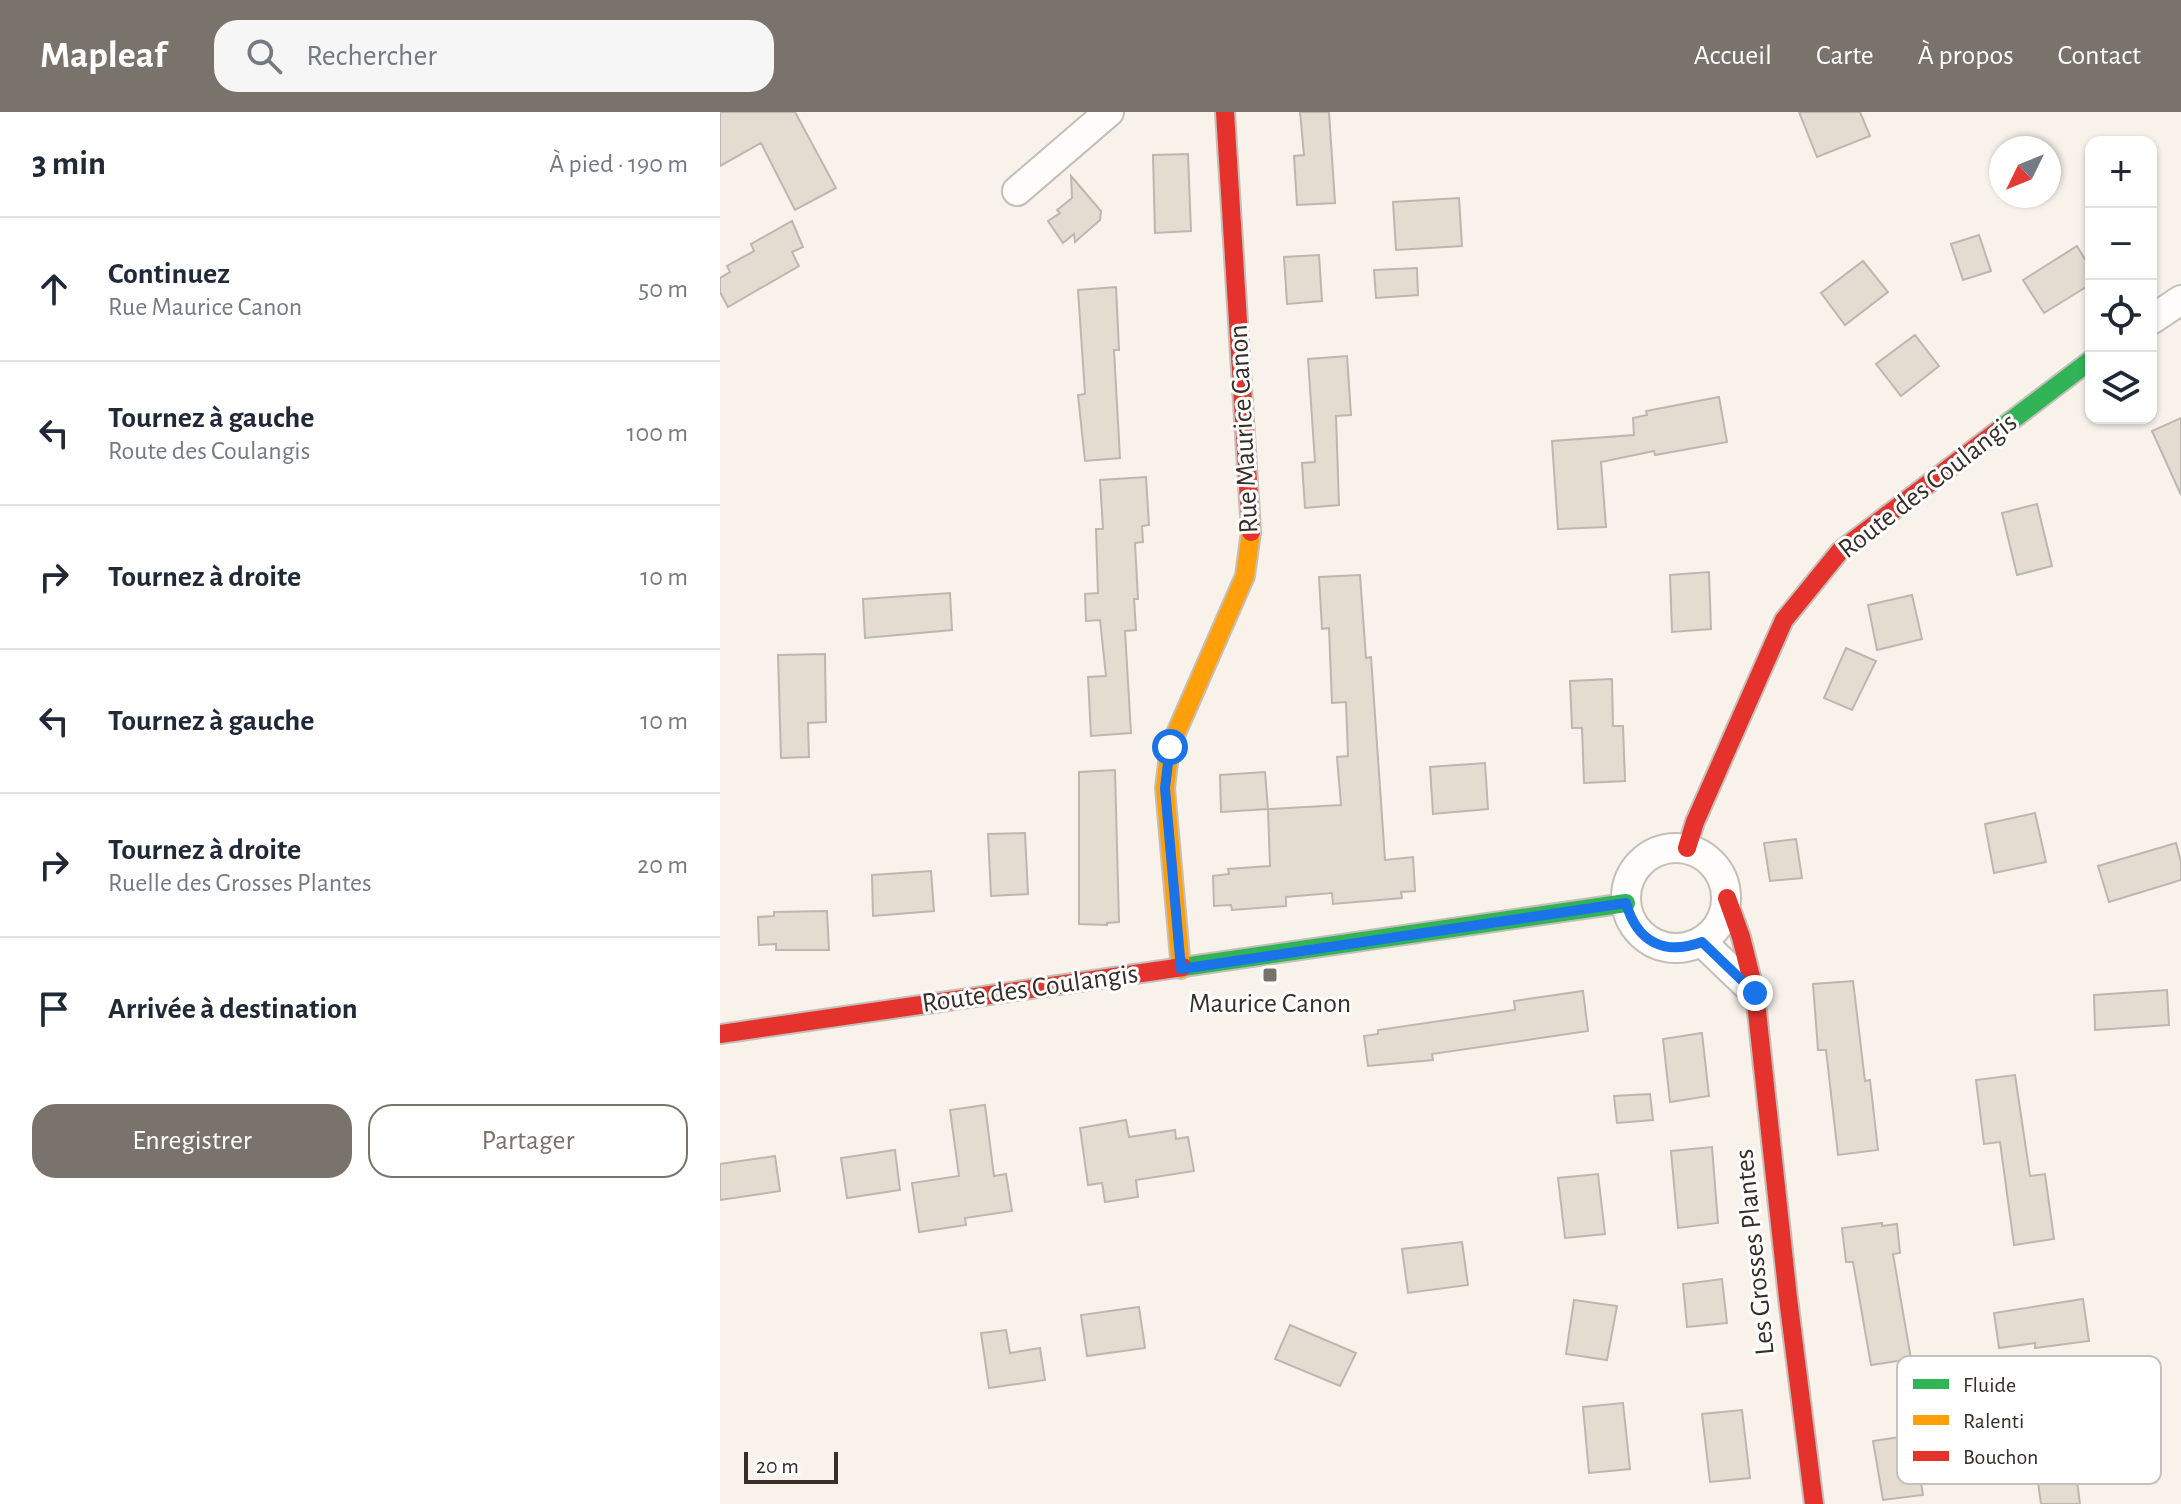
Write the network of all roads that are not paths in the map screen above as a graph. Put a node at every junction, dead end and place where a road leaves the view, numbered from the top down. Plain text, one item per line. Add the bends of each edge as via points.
1 (1109, 112) edge
2 (1225, 112) edge
3 (1017, 191) dead end
4 (2181, 300) edge
5 (2157, 316) edge
6 (2085, 365) edge
7 (1687, 848) junction
8 (1727, 898) junction
9 (1626, 903) junction
10 (1702, 942) junction
11 (1181, 969) junction
12 (1755, 993) junction
13 (720, 1034) edge
14 (1814, 1504) edge

1 - 3 street
2 - 11 street, Rue Maurice Canon via 1252,541 1245,576 1170,747 1165,788
4 - 5 street
6 - 7 street, Route des Coulangis via 1840,551 1784,620
7 - 8 street via 1720,872
7 - 9 street via 1656,852 1643,860 1626,888
8 - 10 street via 1724,916
8 - 12 street, Les Grosses Plantes
9 - 10 street via 1630,919 1653,943 1686,948
9 - 11 street, Route des Coulangis
10 - 12 street
11 - 13 street, Route des Coulangis
12 - 14 street, Les Grosses Plantes

